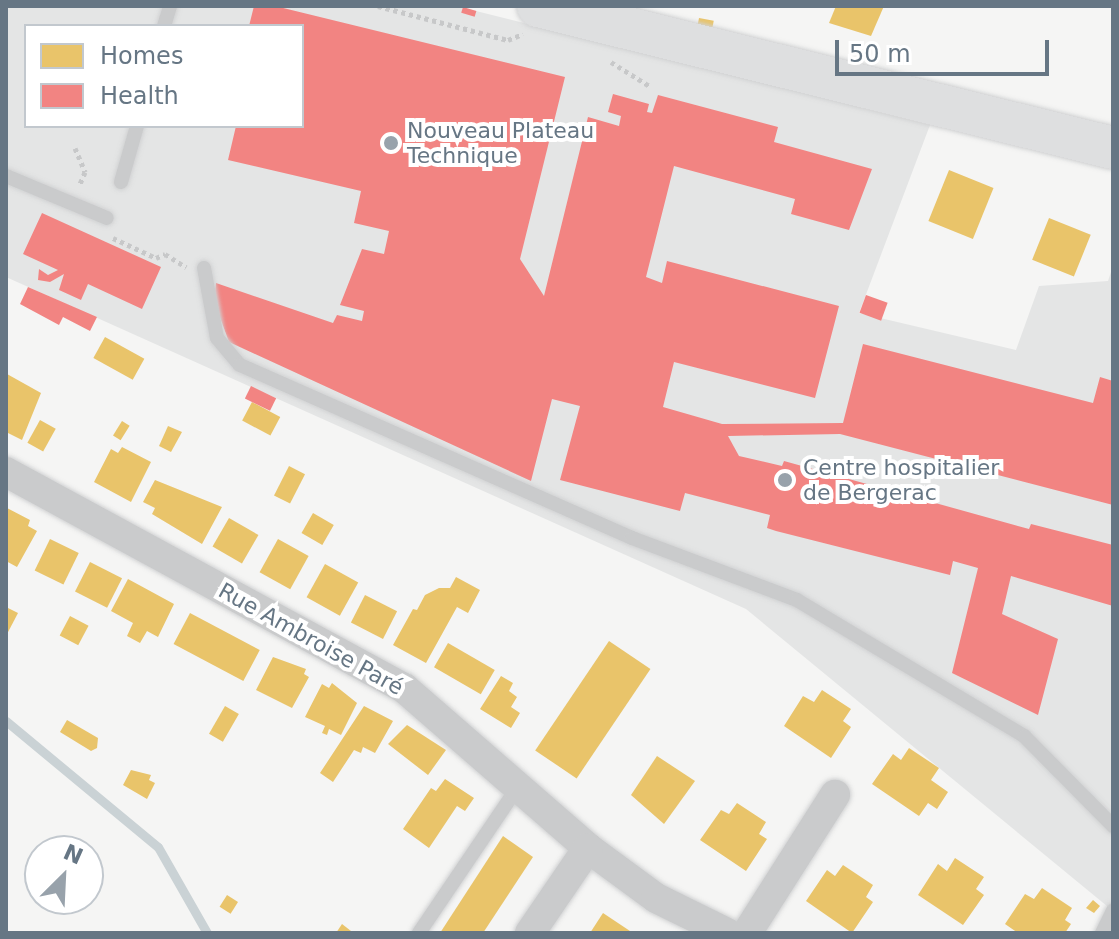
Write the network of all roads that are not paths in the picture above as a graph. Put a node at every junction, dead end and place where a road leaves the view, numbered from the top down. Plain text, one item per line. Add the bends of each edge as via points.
1 (534, 19) edge
2 (136, 128) edge
3 (1113, 148) edge
4 (6, 176) edge
5 (121, 182) dead end
6 (107, 218) dead end
7 (204, 268) dead end
8 (6, 472) edge
9 (517, 788) junction
10 (835, 795) dead end
11 (1113, 826) edge
12 (588, 848) junction
13 (1113, 910) edge
14 (419, 933) edge
15 (530, 933) edge
16 (727, 933) edge
17 (747, 933) edge
18 (1102, 933) edge

1 - 3 main road
2 - 5 lane
4 - 6 lane
7 - 11 lane via 217,338 240,365 632,538 797,600 1024,736
8 - 9 street, Rue Ambroise Paré via 404,688
9 - 12 street, Rue Ambroise Paré
9 - 14 lane
10 - 17 street
12 - 15 street
12 - 16 street, Rue Ambroise Paré via 656,898
13 - 18 lane

